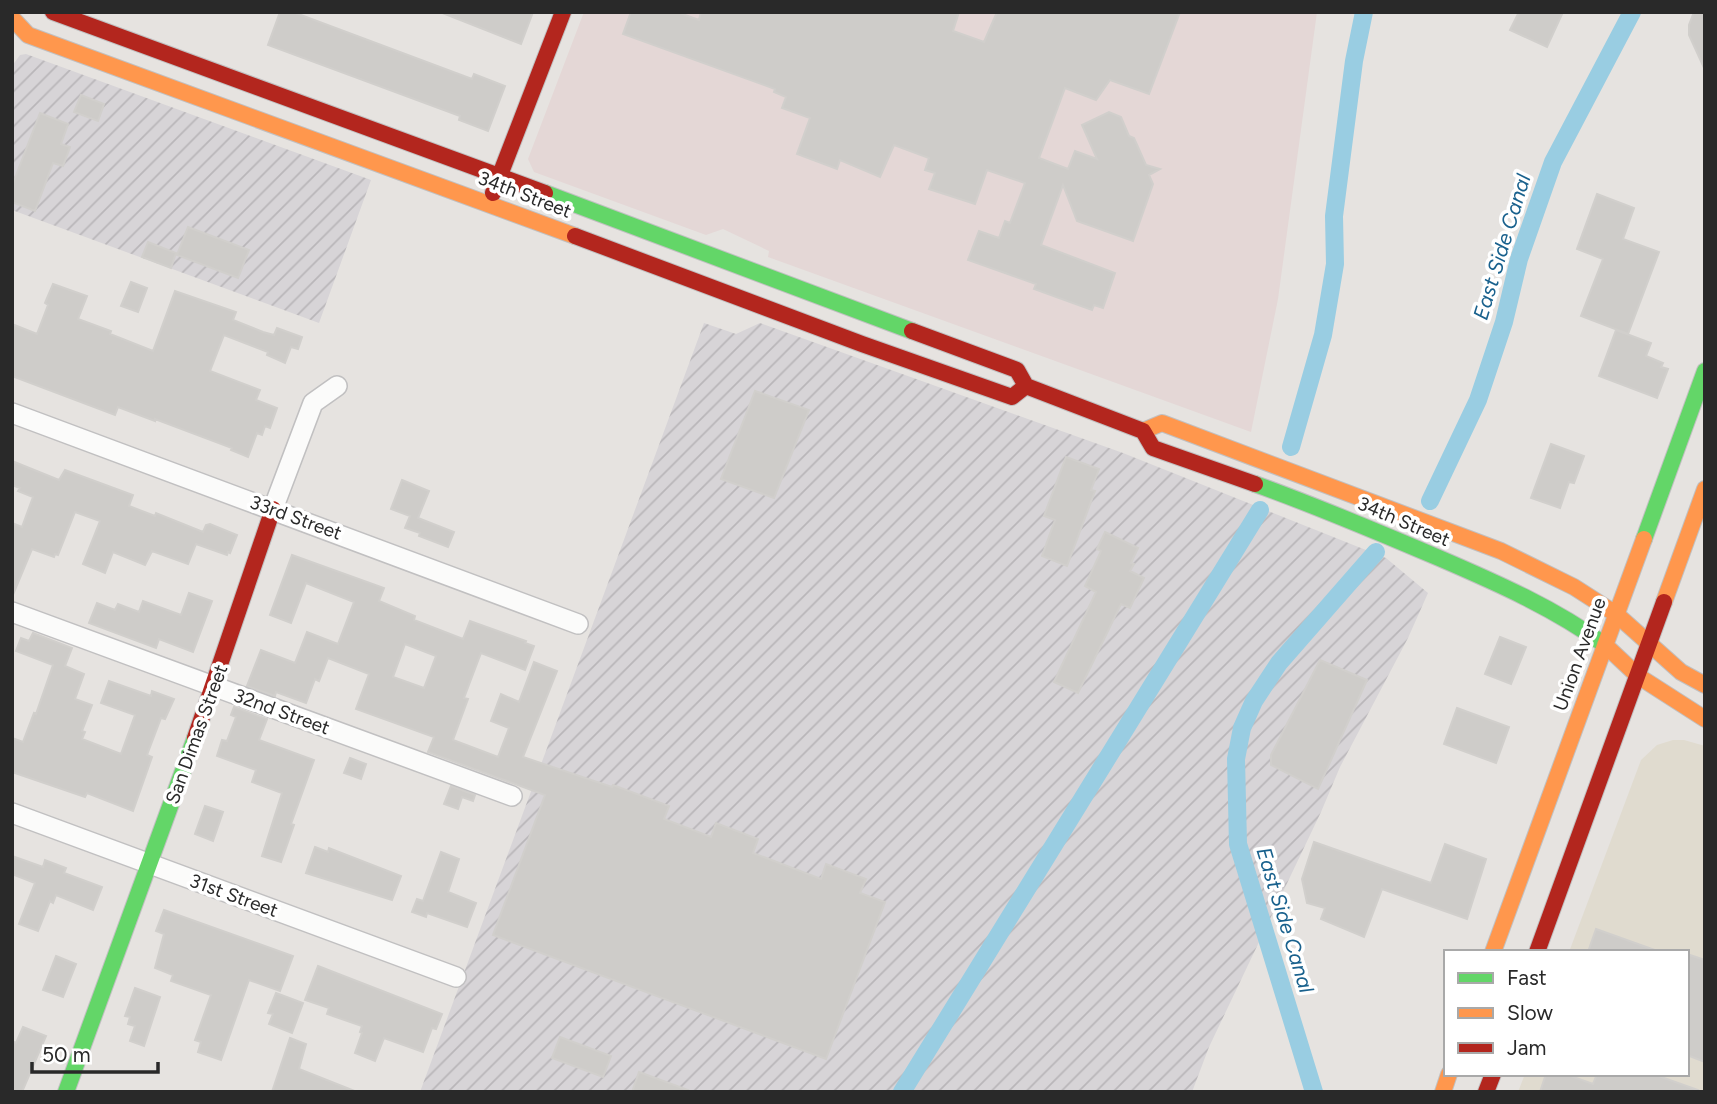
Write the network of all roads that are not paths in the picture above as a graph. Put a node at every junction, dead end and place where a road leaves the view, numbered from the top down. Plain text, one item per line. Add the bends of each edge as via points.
1 (53, 12) edge
2 (563, 12) edge
3 (12, 18) edge
4 (500, 176) junction
5 (490, 203) junction
6 (1705, 371) edge
7 (337, 386) dead end
8 (1026, 386) junction
9 (12, 413) edge
10 (1143, 431) junction
11 (1705, 488) edge
12 (273, 509) junction
13 (12, 612) edge
14 (1616, 614) junction
15 (579, 624) dead end
16 (1604, 644) junction
17 (1649, 644) junction
18 (1638, 676) junction
19 (1705, 685) edge
20 (214, 687) junction
21 (1705, 719) edge
22 (512, 796) dead end
23 (12, 813) edge
24 (149, 863) junction
25 (1494, 950) edge
26 (1538, 950) edge
27 (456, 977) dead end
28 (66, 1092) edge

1 - 4 street, 34th Street
2 - 4 street
3 - 5 street, 34th Street via 28,35
4 - 5 street
4 - 8 street, 34th Street via 1017,370
5 - 8 street, 34th Street via 1012,397
6 - 14 street, Union Avenue
7 - 12 street, San Dimas Street via 313,403
8 - 10 street, 34th Street
9 - 12 street, 33rd Street
10 - 14 street, 34th Street via 1162,423 1501,551 1574,587
10 - 16 street, 34th Street via 1153,448 1381,533 1517,592
11 - 17 street
12 - 15 street, 33rd Street
12 - 20 street, San Dimas Street
13 - 20 street, 32nd Street
14 - 16 street, Union Avenue
14 - 17 street, 34th Street
16 - 18 street, 34th Street
16 - 25 street, Union Avenue
17 - 18 street
17 - 19 street, 34th Street via 1681,673
18 - 21 street, 34th Street
18 - 26 street
20 - 22 street, 32nd Street
20 - 24 street, San Dimas Street
23 - 24 street, 31st Street
24 - 27 street, 31st Street
24 - 28 street, San Dimas Street

